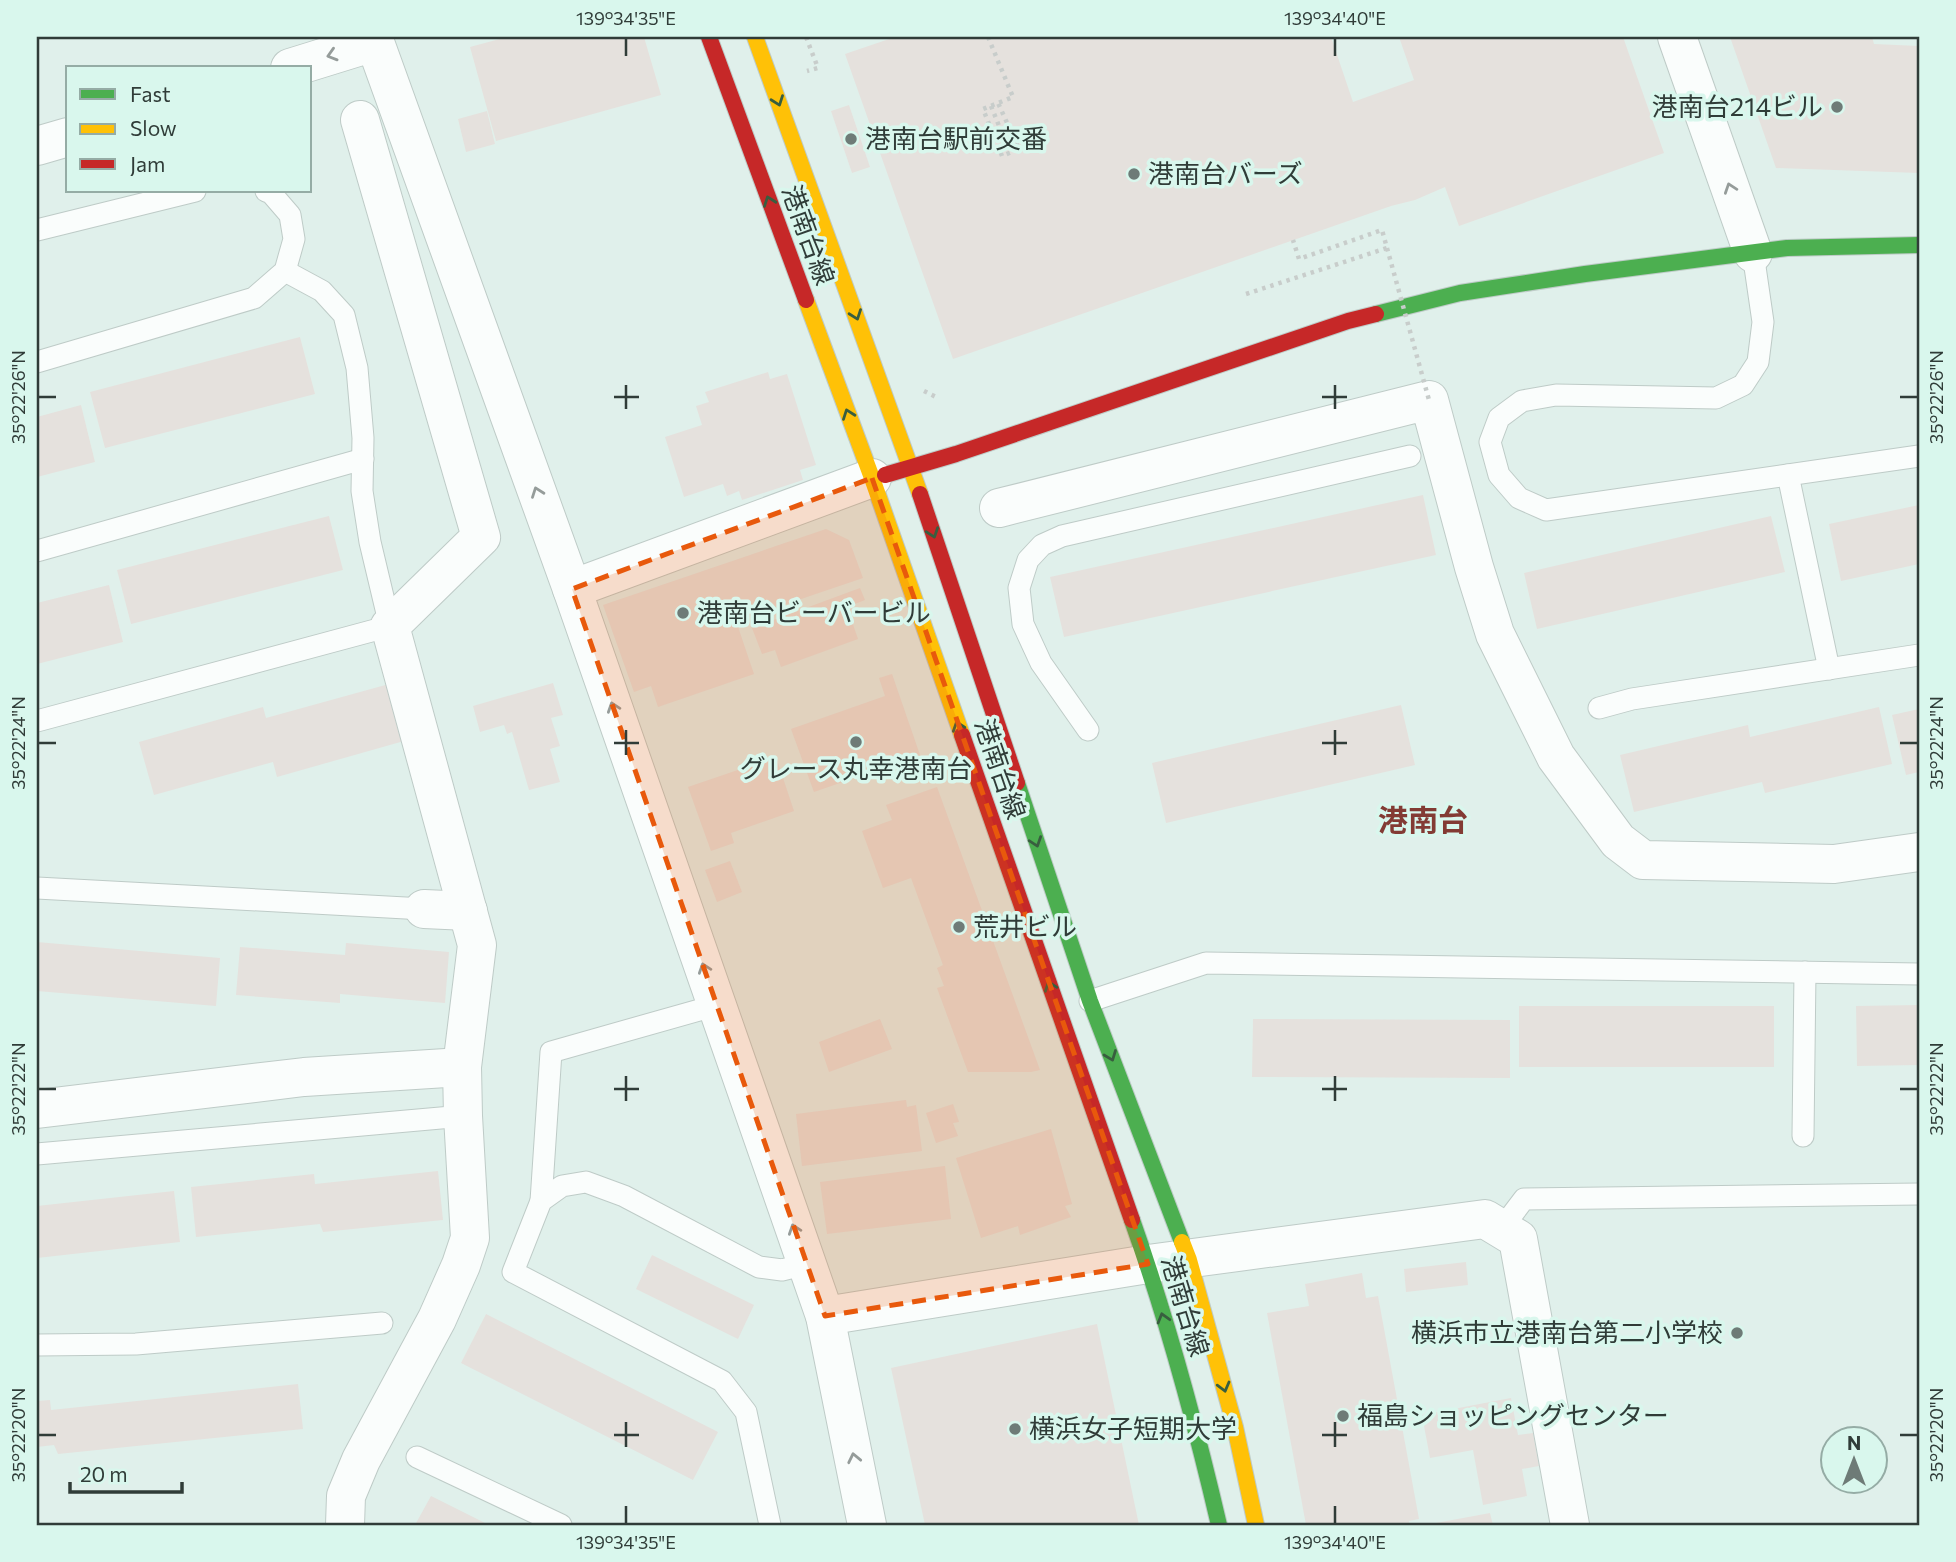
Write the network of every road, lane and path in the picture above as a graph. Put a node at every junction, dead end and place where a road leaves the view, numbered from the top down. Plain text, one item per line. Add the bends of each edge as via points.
1 (709, 37) edge
2 (755, 37) edge
3 (806, 37) edge
4 (988, 37) edge
5 (1677, 37) edge
6 (373, 40) edge
7 (296, 66) edge
8 (806, 72) dead end
9 (998, 103) junction
10 (360, 120) dead end
11 (66, 138) edge
12 (37, 146) edge
13 (191, 192) edge
14 (268, 192) edge
15 (37, 230) edge
16 (1293, 240) dead end
17 (1919, 245) edge
18 (1387, 248) junction
19 (1753, 253) junction
20 (285, 271) junction
21 (1245, 294) dead end
22 (37, 362) edge
23 (1429, 400) junction
24 (1410, 456) dead end
25 (1919, 456) edge
26 (363, 459) junction
27 (911, 468) junction
28 (1788, 475) junction
29 (872, 478) junction
30 (999, 508) dead end
31 (37, 551) edge
32 (572, 589) junction
33 (390, 626) junction
34 (1919, 655) edge
35 (1829, 669) junction
36 (1599, 708) dead end
37 (37, 721) edge
38 (1088, 730) dead end
39 (1919, 852) edge
40 (37, 888) edge
41 (424, 909) joint
42 (468, 911) junction
43 (1805, 972) junction
44 (1919, 974) edge
45 (1090, 1001) junction
46 (717, 1005) junction
47 (462, 1067) junction
48 (37, 1109) edge
49 (463, 1116) junction
50 (1803, 1136) dead end
51 (37, 1154) edge
52 (1919, 1194) edge
53 (541, 1201) junction
54 (1502, 1228) junction
55 (1189, 1260) junction
56 (806, 1264) junction
57 (1148, 1264) junction
58 (825, 1317) junction
59 (382, 1323) dead end
60 (37, 1345) edge
61 (417, 1457) dead end
62 (345, 1525) edge
63 (561, 1525) edge
64 (770, 1525) edge
65 (867, 1525) edge
66 (1219, 1525) edge
67 (1256, 1525) edge
68 (1570, 1525) edge

29 -> 1 street, 港南台線
2 -> 27 street, 港南台線
3 - 8 path via 818,68
4 - 9 path via 1013,97
19 -> 5 street
6 -> 7 street
32 -> 6 street
9 - 9 path via 1019,149 1010,153 990,106
10 - 33 street via 481,537
11 - 12 street
13 - 15 lane
14 - 20 lane via 290,215 294,239
16 - 18 path via 1299,259 1382,230
17 - 19 street
18 - 21 path
18 - 23 path, bridge
19 - 27 street via 1460,293 1348,321
19 - 28 lane via 1763,322 1758,362 1743,386 1716,398 1556,395 1522,401 1499,418 1490,442 1499,475 1519,498 1546,510
20 - 22 lane via 254,298
20 - 26 lane via 322,291 344,315 357,368
23 - 30 street
23 - 39 street via 1495,634 1556,757 1618,841 1643,860 1834,864
24 - 38 lane via 1062,536 1042,545 1028,561 1019,589 1023,624 1041,663
25 - 28 lane
26 - 31 lane
26 - 33 lane via 362,491 370,542
27 - 29 street
27 -> 45 street, 港南台線
28 - 35 lane
29 - 32 street
57 -> 29 street, 港南台線
46 -> 32 street
33 - 37 lane
33 - 42 street
34 - 35 lane
35 - 36 lane
40 - 41 lane
41 - 42 street
42 - 47 street via 477,945
43 - 44 lane
43 - 45 lane via 1206,963
43 - 50 lane
45 -> 55 street, 港南台線
46 - 53 lane via 551,1052
56 -> 46 street
47 - 48 street via 304,1077
47 - 49 street
49 - 51 lane
49 - 62 street via 470,1238 437,1319 361,1460 346,1496
52 - 54 lane via 1524,1199
53 - 56 lane via 562,1186 586,1182 624,1196 759,1267 782,1270
53 - 64 lane via 513,1272 722,1381 746,1412
54 - 55 street via 1485,1219
54 - 68 street via 1518,1239
55 - 57 street
55 -> 67 street, 港南台線 via 1235,1427
56 - 58 street
57 - 58 street
66 -> 57 street, 港南台線
65 -> 58 street
59 - 60 lane via 136,1345
61 - 63 lane

